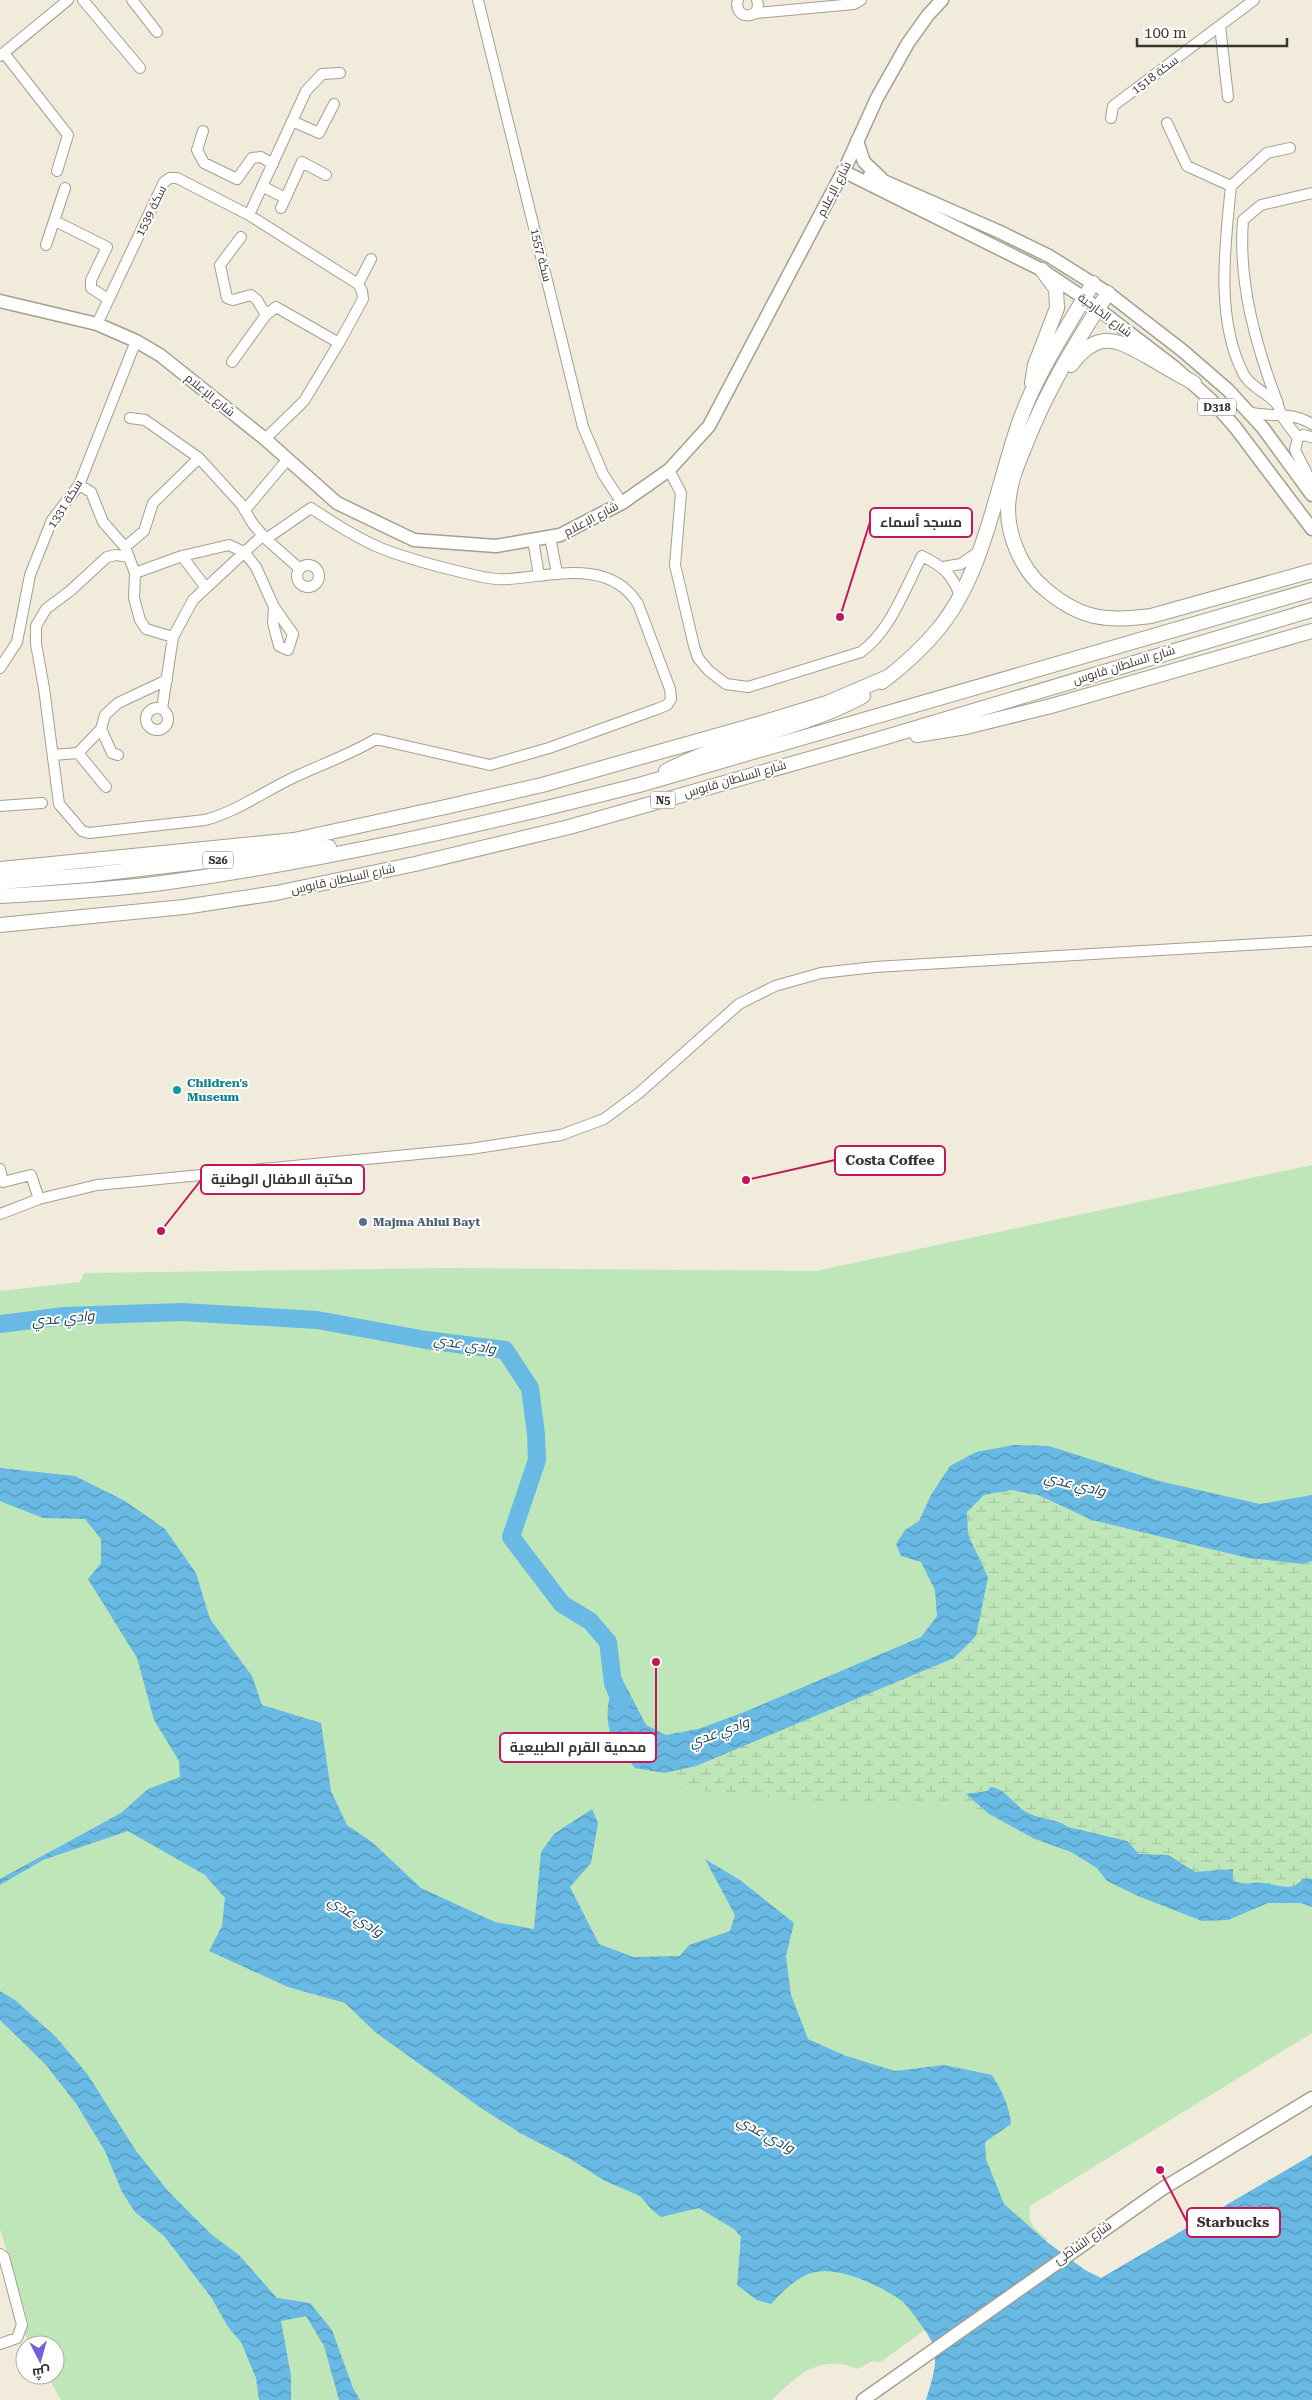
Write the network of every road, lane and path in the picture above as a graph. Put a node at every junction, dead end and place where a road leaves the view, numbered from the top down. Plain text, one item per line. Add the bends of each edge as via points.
1 (68, 0) edge
2 (83, 0) edge
3 (132, 0) edge
4 (478, 0) edge
5 (738, 0) edge
6 (757, 0) edge
7 (861, 0) edge
8 (942, 0) edge
9 (1254, 0) edge
10 (756, 13) junction
11 (1220, 26) junction
12 (157, 32) dead end
13 (2, 54) edge
14 (140, 68) dead end
15 (340, 73) dead end
16 (1228, 97) dead end
17 (334, 104) dead end
18 (1111, 118) dead end
19 (292, 122) junction
20 (1167, 124) dead end
21 (203, 131) dead end
22 (857, 141) junction
23 (1290, 148) dead end
24 (272, 164) junction
25 (845, 168) junction
26 (57, 171) dead end
27 (326, 175) dead end
28 (879, 184) junction
29 (262, 186) junction
30 (1231, 186) junction
31 (65, 188) dead end
32 (832, 193) junction
33 (1312, 193) edge
34 (285, 198) junction
35 (281, 208) dead end
36 (249, 215) junction
37 (55, 221) junction
38 (241, 237) dead end
39 (46, 245) dead end
40 (371, 259) dead end
41 (1042, 270) junction
42 (1093, 283) junction
43 (358, 284) junction
44 (1108, 293) junction
45 (1084, 298) junction
46 (108, 299) junction
47 (0, 301) edge
48 (1098, 309) junction
49 (266, 315) junction
50 (97, 324) junction
51 (136, 340) junction
52 (340, 342) junction
53 (232, 362) dead end
54 (1194, 383) junction
55 (1030, 397) junction
56 (1042, 404) junction
57 (1280, 410) junction
58 (1249, 412) junction
59 (130, 418) dead end
60 (1312, 424) edge
61 (1312, 437) edge
62 (1298, 438) junction
63 (265, 439) junction
64 (199, 458) junction
65 (287, 460) junction
66 (669, 470) junction
67 (1312, 484) edge
68 (79, 485) junction
69 (1312, 495) edge
70 (622, 503) junction
71 (245, 510) junction
72 (1312, 529) edge
73 (264, 537) junction
74 (550, 537) junction
75 (532, 540) junction
76 (979, 551) junction
77 (127, 552) junction
78 (244, 552) junction
79 (182, 556) junction
80 (943, 567) junction
81 (300, 569) dead end
82 (1312, 571) edge
83 (135, 573) junction
84 (557, 573) junction
85 (539, 575) junction
86 (206, 588) junction
87 (1312, 590) edge
88 (960, 596) junction
89 (274, 607) dead end
90 (1312, 610) edge
91 (1312, 631) edge
92 (172, 637) junction
93 (0, 668) edge
94 (890, 676) junction
95 (167, 680) junction
96 (162, 710) dead end
97 (101, 729) junction
98 (869, 742) junction
99 (78, 753) junction
100 (118, 755) dead end
101 (53, 756) junction
102 (639, 785) junction
103 (106, 787) dead end
104 (42, 803) dead end
105 (0, 806) edge
106 (436, 834) junction
107 (0, 869) edge
108 (0, 882) edge
109 (0, 896) edge
110 (0, 925) edge
111 (1312, 941) edge
112 (0, 1169) edge
113 (39, 1199) junction
114 (0, 1214) edge
115 (1312, 2098) edge
116 (0, 2254) edge
117 (0, 2344) edge
118 (863, 2400) edge

1 - 13 street
2 - 14 street
3 - 12 street
4 - 70 street, سكة 1557 via 583,427 603,474
5 - 10 street via 736,7 739,13 744,16
6 - 10 street
7 - 10 street via 854,4
8 - 22 main road, شارع الإعلام via 908,43
9 - 11 street, سكة 1518
11 - 16 street
11 - 18 street, سكة 1518 via 1113,106
13 - 26 street via 68,134
15 - 19 street via 322,74 306,91
17 - 19 street via 319,133
19 - 24 street
20 - 30 street via 1187,166
21 - 24 street via 197,150 204,163 238,179 252,158 262,157
22 - 25 main road, شارع الإعلام
22 - 28 main road via 864,162
23 - 30 street via 1267,152
24 - 29 street
25 - 28 main road, شارع الخارجية / D318
25 - 32 main road, شارع الإعلام
27 - 34 street via 302,162
28 - 32 main road via 852,182
28 - 41 main road, شارع الخارجية / D318
28 - 42 main road, شارع الخارجية / D318 via 1000,232 1049,256
29 - 34 street
29 - 36 street
30 - 57 street via 1226,238 1227,320 1244,375
31 - 37 street
32 - 66 main road, شارع الإعلام via 709,426
33 - 57 street via 1261,205 1243,220 1244,273 1253,332
34 - 35 street
36 - 43 street, سكة 1539
36 - 46 street, سكة 1539 via 177,178 170,178 164,182
37 - 39 street
37 - 46 street via 107,247 91,280 91,288
38 - 49 street via 220,265 227,298 233,300 251,295
40 - 43 street
41 - 45 main road, شارع الخارجية / D318
41 - 55 highway via 1056,289 1057,308 1035,365
42 - 44 main road, شارع الخارجية / D318
42 - 45 highway
43 - 52 street via 363,299
44 - 48 highway
44 - 58 main road, شارع الخارجية / D318 via 1195,361
45 - 48 main road, شارع الخارجية / D318
45 - 55 highway
46 - 50 street, سكة 1539
47 - 50 main road, شارع الإعلام
48 - 54 main road, شارع الخارجية / D318
48 - 56 highway
49 - 52 street via 272,308 281,308
49 - 53 street
50 - 51 main road, شارع الإعلام
51 - 63 main road, شارع الإعلام via 160,355
51 - 68 street, سكة 1331
52 - 63 street via 304,401
54 - 56 highway via 1128,345 1115,340 1105,341 1090,345 1080,353
54 - 72 main road, شارع الخارجية / D318 via 1235,427
55 - 76 highway
56 - 82 highway via 1012,478 1009,519 1021,560 1039,584 1063,605 1101,618 1151,616
57 - 58 street via 1267,417
57 - 60 street
57 - 62 street
58 - 69 main road, شارع الخارجية / D318
59 - 64 street via 145,420
61 - 62 street via 1303,435
62 - 67 street via 1295,443 1297,457
63 - 65 main road, شارع الإعلام
64 - 71 street
64 - 77 street via 153,503 144,531
65 - 71 street
65 - 75 main road, شارع الإعلام via 337,503 414,540 496,546
66 - 70 main road, شارع الإعلام
66 - 80 street via 681,493 675,565 694,646 703,664 726,684 748,688 861,652 885,627 922,556
68 - 77 street via 91,492 104,522
68 - 93 street, سكة 1331 via 52,520 30,576 18,642
70 - 74 main road, شارع الإعلام via 560,536
71 - 73 street
73 - 78 street
73 - 81 street
73 - 85 street via 311,508 382,549 428,563 506,580
74 - 75 main road, شارع الإعلام
74 - 84 street
75 - 85 street
76 - 80 street via 960,564
76 - 88 highway
77 - 83 street
77 - 101 street via 107,557 46,609 36,626
78 - 79 street via 229,545
78 - 86 street
78 - 89 street via 256,567
79 - 83 street
79 - 86 street
80 - 88 street
83 - 92 street via 134,598 140,620 146,629
84 - 85 street
84 - 101 street via 597,575 632,595 670,689 671,699 666,704 549,748 490,765 376,740 336,761 298,775 220,816 105,832 82,831 59,804
86 - 92 street via 193,600
87 - 102 highway, شارع السلطان قابوس / N5
88 - 94 highway via 940,627
90 - 98 highway, شارع السلطان قابوس / N5
91 - 98 highway via 966,728
92 - 95 street
94 - 102 highway via 842,707 694,756
94 - 107 highway via 827,703 542,785 294,840
95 - 96 street
95 - 97 street via 118,703 106,716
97 - 99 street
97 - 100 street via 112,753
98 - 110 highway, شارع السلطان قابوس / N5 via 569,827 415,864 184,907
99 - 101 street
99 - 103 street
102 - 106 highway, شارع السلطان قابوس / N5
104 - 105 street
106 - 108 highway, S26
106 - 109 highway, شارع السلطان قابوس / N5 via 271,866 160,883
111 - 113 street via 821,973 775,986 739,1004 639,1093 604,1119 561,1135 470,1149 97,1185
112 - 113 street via 3,1182 31,1175
113 - 114 street
115 - 118 main road, شارع الشاطئ via 1162,2189 1092,2236
116 - 117 street via 4,2257 22,2325 17,2338

